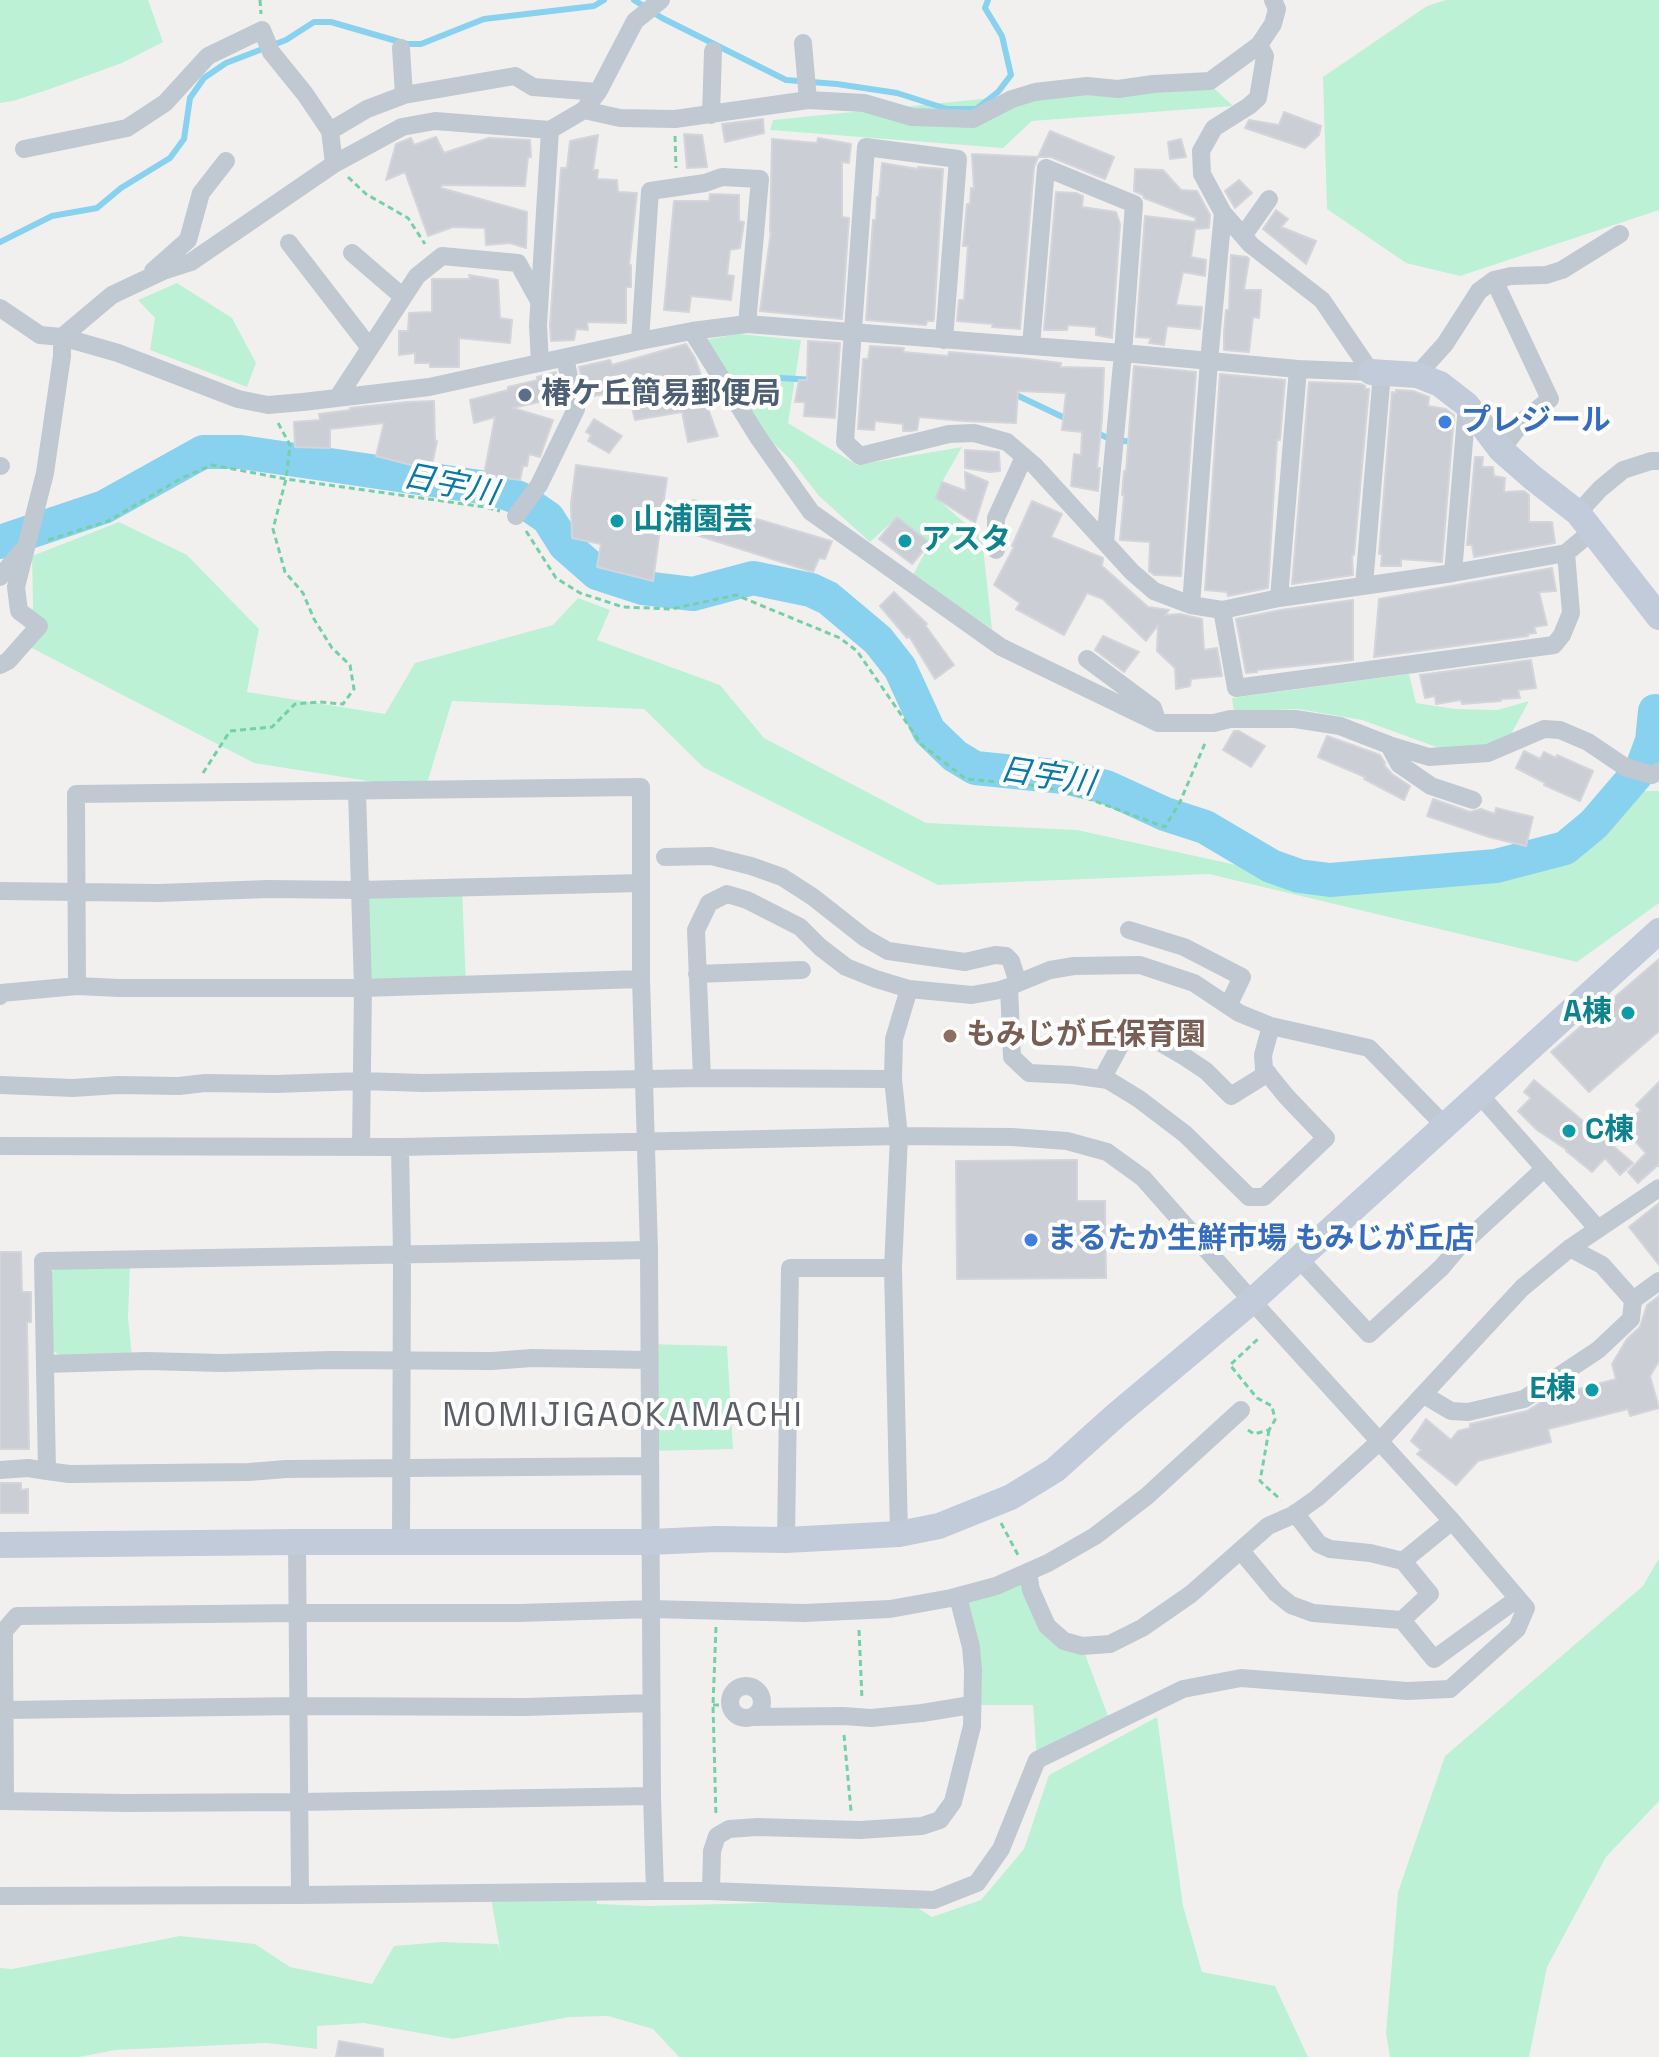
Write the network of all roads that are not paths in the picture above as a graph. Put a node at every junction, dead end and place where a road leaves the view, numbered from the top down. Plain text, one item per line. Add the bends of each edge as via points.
1 (1273, 0) edge
2 (660, 1) edge
3 (803, 43) dead end
4 (1259, 45) junction
5 (401, 48) dead end
6 (713, 51) dead end
7 (598, 92) junction
8 (404, 95) junction
9 (808, 97) junction
10 (584, 110) junction
11 (711, 115) junction
12 (550, 130) junction
13 (330, 131) junction
14 (24, 149) dead end
15 (226, 161) dead end
16 (334, 164) junction
17 (1269, 199) dead end
18 (1223, 213) junction
19 (1620, 234) dead end
20 (1243, 236) junction
21 (289, 243) dead end
22 (352, 253) dead end
23 (1494, 280) junction
24 (142, 281) junction
25 (403, 297) junction
26 (539, 301) junction
27 (0, 308) edge
28 (747, 324) junction
29 (692, 331) junction
30 (852, 331) junction
31 (62, 337) junction
32 (944, 340) junction
33 (640, 341) junction
34 (1031, 346) junction
35 (370, 348) junction
36 (1123, 353) junction
37 (565, 358) junction
38 (1209, 361) junction
39 (540, 363) junction
40 (1298, 369) junction
41 (1377, 373) junction
42 (1417, 375) junction
43 (338, 397) junction
44 (1467, 405) junction
45 (1501, 450) junction
46 (1024, 457) junction
47 (1659, 461) edge
48 (516, 516) road end
49 (1584, 522) junction
50 (1105, 542) junction
51 (25, 547) junction
52 (996, 550) dead end
53 (1566, 553) junction
54 (1453, 573) junction
55 (0, 577) edge
56 (1364, 585) junction
57 (1279, 598) junction
58 (1191, 605) junction
59 (1222, 610) junction
60 (1659, 617) edge
61 (1087, 659) dead end
62 (0, 665) edge
63 (1158, 723) junction
64 (1389, 745) junction
65 (1656, 773) edge
66 (357, 791) junction
67 (1473, 800) dead end
68 (665, 857) dead end
69 (732, 861) junction
70 (641, 883) junction
71 (360, 890) junction
72 (0, 891) edge
73 (76, 892) junction
74 (727, 894) junction
75 (1129, 930) dead end
76 (1659, 931) edge
77 (872, 942) junction
78 (802, 970) dead end
79 (854, 970) junction
80 (697, 974) junction
81 (641, 979) junction
82 (1013, 985) junction
83 (77, 986) junction
84 (363, 988) junction
85 (909, 989) junction
86 (0, 996) edge
87 (1228, 1006) junction
88 (1271, 1026) junction
89 (1268, 1073) junction
90 (702, 1078) junction
91 (645, 1079) junction
92 (893, 1079) junction
93 (1102, 1079) junction
94 (362, 1081) junction
95 (0, 1085) edge
96 (1479, 1094) junction
97 (1445, 1126) junction
98 (899, 1136) junction
99 (646, 1142) junction
100 (0, 1146) edge
101 (361, 1146) junction
102 (400, 1147) junction
103 (1545, 1168) junction
104 (1659, 1188) edge
105 (1598, 1229) junction
106 (1570, 1248) junction
107 (649, 1250) junction
108 (402, 1255) junction
109 (1299, 1259) junction
110 (893, 1268) junction
111 (1659, 1281) edge
112 (1633, 1300) junction
113 (1252, 1301) junction
114 (402, 1360) junction
115 (649, 1360) junction
116 (45, 1364) junction
117 (1424, 1395) junction
118 (1241, 1410) road end
119 (1379, 1442) junction
120 (650, 1466) junction
121 (401, 1469) junction
122 (0, 1470) edge
123 (47, 1471) junction
124 (1295, 1513) junction
125 (1452, 1521) junction
126 (899, 1534) junction
127 (786, 1540) junction
128 (297, 1542) junction
129 (651, 1542) junction
130 (401, 1543) junction
131 (0, 1545) edge
132 (1241, 1551) junction
133 (1403, 1561) junction
134 (1028, 1573) junction
135 (958, 1597) junction
136 (1517, 1599) junction
137 (651, 1609) junction
138 (298, 1613) junction
139 (1402, 1620) junction
140 (651, 1703) junction
141 (971, 1705) junction
142 (299, 1706) junction
143 (5, 1710) junction
144 (753, 1717) junction
145 (652, 1796) junction
146 (3, 1800) edge
147 (300, 1802) junction
148 (655, 1891) junction
149 (711, 1891) junction
150 (300, 1895) junction
151 (0, 1896) edge

1 - 4 street via 1273,24
2 - 7 street via 635,21
3 - 9 street
4 - 9 street via 1210,81 1035,92 973,119 912,117 864,103
4 - 18 street via 1265,56 1258,98 1214,128 1201,151 1202,174
5 - 8 street
6 - 11 street
7 - 8 street via 533,87 515,76
7 - 10 street
8 - 13 street
9 - 11 street
10 - 11 street via 620,118
10 - 12 street
12 - 16 street via 435,121 402,127
12 - 26 street
13 - 14 street via 262,30 208,56 165,103 127,128
13 - 16 street
15 - 24 street via 201,193 188,240
16 - 24 street via 191,262
17 - 20 street
18 - 20 street
18 - 38 street
19 - 23 street via 1562,270
20 - 41 street via 1322,300
21 - 35 street
22 - 25 street
23 - 42 street via 1479,291 1445,344
23 - 45 street via 1550,399 1523,421
24 - 31 street via 112,295
25 - 26 street via 417,276 442,256 518,263
25 - 35 street
26 - 39 street
27 - 31 street via 40,335
28 - 29 street
28 - 30 street
28 - 33 street via 760,179 722,177 650,191
29 - 33 street
29 - 63 street via 811,512 1001,647
30 - 32 street
30 - 32 street via 866,147 958,159
30 - 46 street via 845,442 860,456 974,433 1007,442
31 - 43 street via 238,399 268,405
31 - 51 street via 45,473
32 - 34 street
33 - 37 street
34 - 36 street
34 - 36 street via 1046,168 1134,204
35 - 43 street
36 - 38 street
36 - 50 street
37 - 39 street
37 - 48 street via 576,409 539,485
38 - 40 street
38 - 58 street
39 - 43 street via 429,387
40 - 41 street
40 - 57 street
41 - 42 street
41 - 56 street via 1376,458
42 - 44 street via 1440,384
44 - 45 street
44 - 54 street
45 - 49 street
46 - 50 street
46 - 52 street via 996,518
47 - 49 street via 1623,470 1600,489
49 - 53 street
49 - 60 street
50 - 58 street via 1154,591
51 - 55 street
51 - 62 street via 16,587 19,611 39,626
53 - 54 street
53 - 59 street via 1571,613 1554,645 1236,688
54 - 56 street
56 - 57 street
57 - 59 street
58 - 59 street
61 - 63 street via 1153,708
63 - 64 street via 1295,719 1340,726
64 - 65 street via 1429,757 1488,753 1544,729 1560,730 1625,767
64 - 67 street via 1399,764 1431,786
66 - 70 street via 641,787
66 - 71 street
66 - 73 street via 76,794
68 - 69 street
69 - 74 street
69 - 77 street via 782,877
70 - 71 street
70 - 81 street
71 - 73 street
71 - 84 street
72 - 73 street
73 - 83 street
74 - 79 street via 800,927
74 - 80 street via 709,903 696,930
75 - 87 street via 1184,947 1242,977
76 - 96 street
77 - 79 street
77 - 82 street via 888,951 954,961 1006,956
78 - 80 street
79 - 85 street
80 - 90 street
81 - 84 street
81 - 91 street
82 - 85 street via 972,995
82 - 87 street via 1074,966 1140,965 1194,983
82 - 93 street via 1012,1057 1029,1073
83 - 84 street
83 - 86 street
84 - 94 street
85 - 92 street via 894,1039
87 - 88 street
88 - 89 street via 1263,1055
88 - 97 street via 1369,1048
89 - 93 street via 1231,1096 1185,1057 1127,1033
89 - 93 street via 1326,1138 1264,1197 1249,1197 1185,1134
90 - 91 street
90 - 92 street
91 - 94 street
91 - 99 street
92 - 98 street
94 - 95 street
94 - 101 street
96 - 97 street
96 - 103 street
97 - 109 street
98 - 99 street
98 - 110 street
98 - 113 street via 1067,1141 1107,1152 1143,1178
99 - 102 street
99 - 107 street
100 - 101 street
101 - 102 street
102 - 108 street
103 - 105 street
103 - 109 street via 1369,1334
104 - 105 street
105 - 106 street
106 - 112 street via 1602,1265
106 - 117 street via 1522,1288
107 - 108 street
107 - 115 street
108 - 114 street
108 - 116 street via 43,1261
109 - 113 street
110 - 126 street
110 - 127 street via 790,1268
111 - 112 street
112 - 117 street via 1631,1319 1598,1350 1524,1399 1468,1412 1451,1411
113 - 119 street
113 - 126 street via 1055,1470 992,1505 939,1526
114 - 115 street
114 - 116 street
114 - 121 street
115 - 120 street
116 - 123 street
117 - 119 street
118 - 134 street via 1095,1536
119 - 124 street
119 - 125 street
120 - 121 street
120 - 129 street
121 - 123 street
121 - 130 street
122 - 123 street
124 - 132 street via 1268,1526
124 - 133 street via 1319,1544 1330,1549
125 - 133 street
125 - 136 street
126 - 127 street
127 - 129 street
128 - 130 street
128 - 131 street
128 - 138 street
129 - 130 street
129 - 137 street
132 - 134 street via 1191,1594 1110,1644 1064,1641 1047,1626
132 - 139 street via 1291,1605 1313,1613
133 - 139 street via 1430,1594
134 - 135 street
135 - 137 street via 890,1609 804,1613
135 - 141 street via 971,1647
136 - 139 street via 1434,1659
136 - 149 street via 1526,1608 1517,1629 1450,1689 1407,1691 1241,1678 1183,1689 1037,1760 1001,1849 977,1883 934,1900
137 - 138 street
137 - 140 street
138 - 142 street
138 - 143 street via 17,1616 4,1631
140 - 142 street
140 - 145 street
141 - 144 street via 863,1717
141 - 149 street via 972,1726 953,1802 940,1820 852,1830 729,1829 717,1836 712,1851
142 - 143 street
142 - 147 street
143 - 146 street
144 - 144 street via 736,1716 721,1705 739,1686 751,1687 761,1695 761,1707
145 - 147 street
145 - 148 street
146 - 147 street
147 - 150 street
148 - 149 street
148 - 150 street
150 - 151 street

